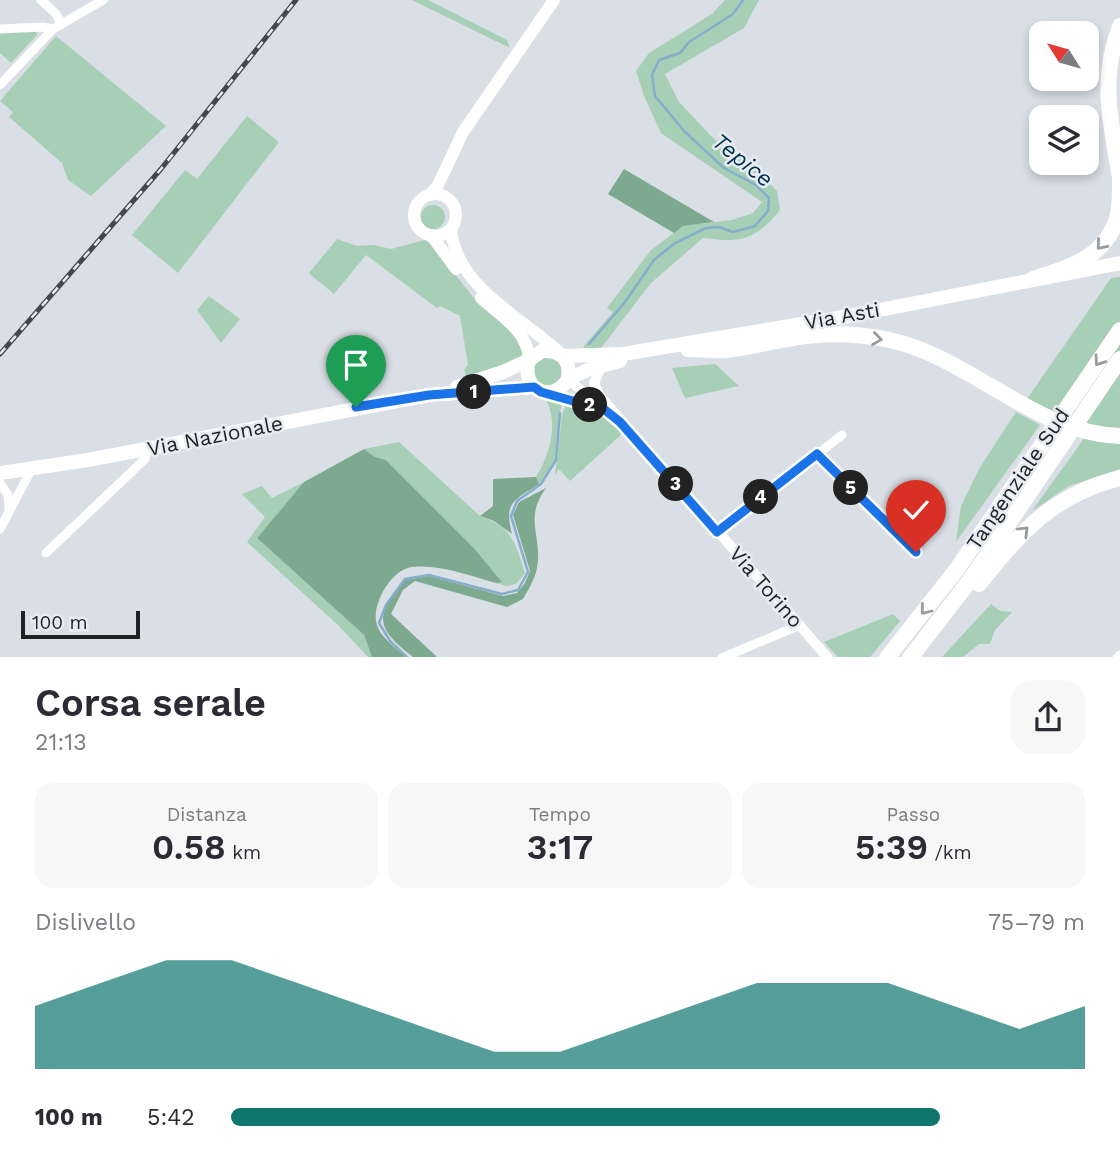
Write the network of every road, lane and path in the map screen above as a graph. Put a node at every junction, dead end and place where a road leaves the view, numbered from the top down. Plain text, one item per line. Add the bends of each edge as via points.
1 (41, 0) edge
2 (103, 0) edge
3 (554, 0) edge
4 (57, 26) junction
5 (1120, 26) edge
6 (0, 29) edge
7 (0, 85) edge
8 (454, 149) junction
9 (1120, 180) edge
10 (430, 195) junction
11 (449, 200) junction
12 (451, 229) junction
13 (431, 236) junction
14 (1120, 263) edge
15 (1120, 272) edge
16 (1033, 279) junction
17 (1120, 330) edge
18 (688, 349) junction
19 (561, 354) junction
20 (1120, 359) edge
21 (529, 360) junction
22 (602, 365) junction
23 (568, 379) junction
24 (534, 387) junction
25 (549, 394) junction
26 (429, 395) junction
27 (605, 410) junction
28 (620, 422) junction
29 (842, 435) dead end
30 (1120, 436) edge
31 (147, 449) junction
32 (817, 454) junction
33 (29, 468) junction
34 (0, 474) edge
35 (1120, 478) edge
36 (0, 483) edge
37 (9, 511) junction
38 (0, 529) edge
39 (717, 532) junction
40 (916, 552) dead end
41 (46, 553) dead end
42 (800, 625) junction
43 (722, 657) edge
44 (828, 657) edge
45 (887, 657) edge
46 (910, 657) edge
47 (916, 657) edge

1 - 4 street via 56,14
2 - 4 street
3 - 8 main road
4 - 6 street
4 - 7 street
5 - 9 highway via 1110,59 1107,93
8 - 10 main road
8 - 11 main road
9 -> 16 highway via 1119,213 1104,244 1076,265
10 - 11 main road
10 - 13 main road via 420,201 415,217 418,227
11 - 12 main road via 456,217
12 - 13 main road
12 - 19 main road via 456,255 472,279
13 - 21 main road via 477,295 520,333
14 - 16 main road, Via Asti
15 - 18 main road, Via Asti
16 - 19 main road, Via Asti via 623,354
17 -> 45 highway, Tangenziale Sud via 957,569
18 - 22 main road, Via Asti
18 -> 30 highway via 725,350 808,336 885,339 948,361 1071,427
19 - 21 main road, Via Nazionale via 542,351
19 - 23 main road via 568,363
20 - 46 highway, Tangenziale Sud via 971,579
21 - 24 main road via 526,369
21 - 26 main road, Via Nazionale
22 - 23 main road, Via Asti
22 - 28 street, Via Torino via 595,387
23 - 25 main road
23 - 27 street, Via Torino
24 - 25 main road, Via Nazionale
24 - 26 main road, Via Nazionale
25 - 27 street, Via Torino
26 - 31 main road, Via Nazionale
27 - 28 street, Via Torino
28 - 39 street, Via Torino
29 - 32 street
31 - 33 main road, Via Nazionale
31 - 41 street via 145,459
32 - 39 street
32 - 40 street
33 - 34 main road, Via Nazionale
33 - 37 street
47 -> 35 highway via 933,643 1012,543 1041,514 1068,497
36 - 37 street via 8,495
37 - 38 street
39 - 42 street, Via Torino
42 - 43 street
42 - 44 street, Via Torino

